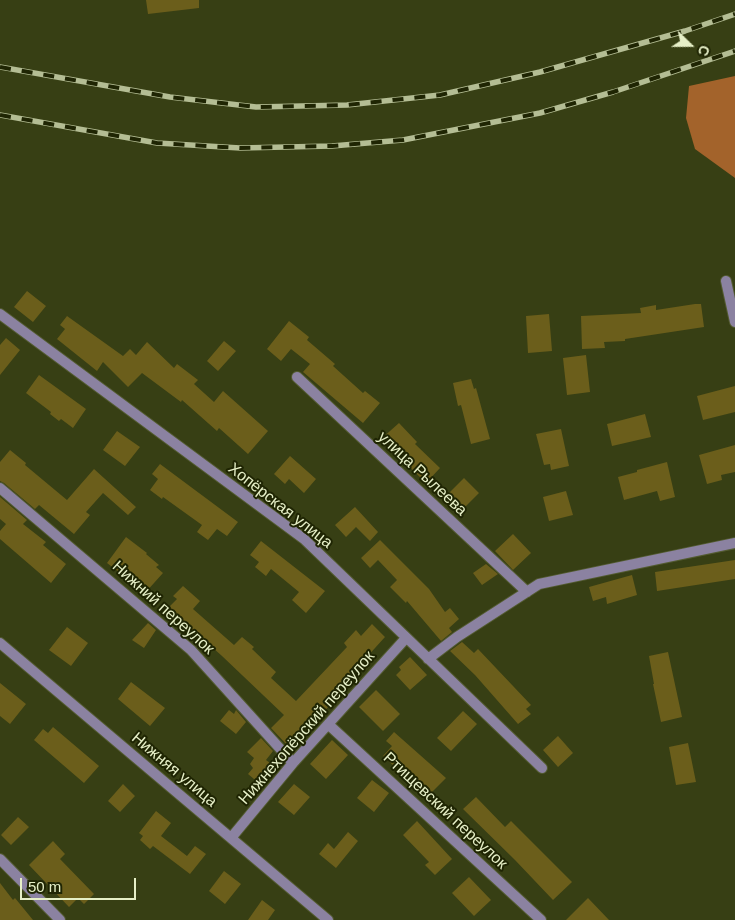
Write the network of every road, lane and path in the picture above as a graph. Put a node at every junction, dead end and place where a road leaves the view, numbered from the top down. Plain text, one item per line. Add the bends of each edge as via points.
1 (726, 281) dead end
2 (0, 314) edge
3 (735, 322) edge
4 (297, 377) dead end
5 (0, 488) edge
6 (735, 543) edge
7 (527, 592) junction
8 (406, 638) junction
9 (0, 643) edge
10 (428, 659) junction
11 (329, 725) junction
12 (293, 763) junction
13 (542, 768) dead end
14 (231, 838) junction
15 (0, 859) edge
16 (60, 920) edge
17 (328, 920) edge
18 (541, 920) edge

1 - 3 street
2 - 8 street, Хопёрская улица via 304,539
4 - 7 street, улица Рылеева
5 - 12 street, Нижний переулок via 191,650
6 - 7 street via 539,584
7 - 10 street
8 - 10 street, Хопёрская улица
8 - 11 street, Нижнехопёрский переулок
9 - 14 street, Нижняя улица
10 - 13 street, Хопёрская улица
11 - 12 street, Нижнехопёрский переулок
11 - 18 street, Ртищевский переулок
12 - 14 street, Нижнехопёрский переулок
14 - 17 street, Нижняя улица
15 - 16 street

